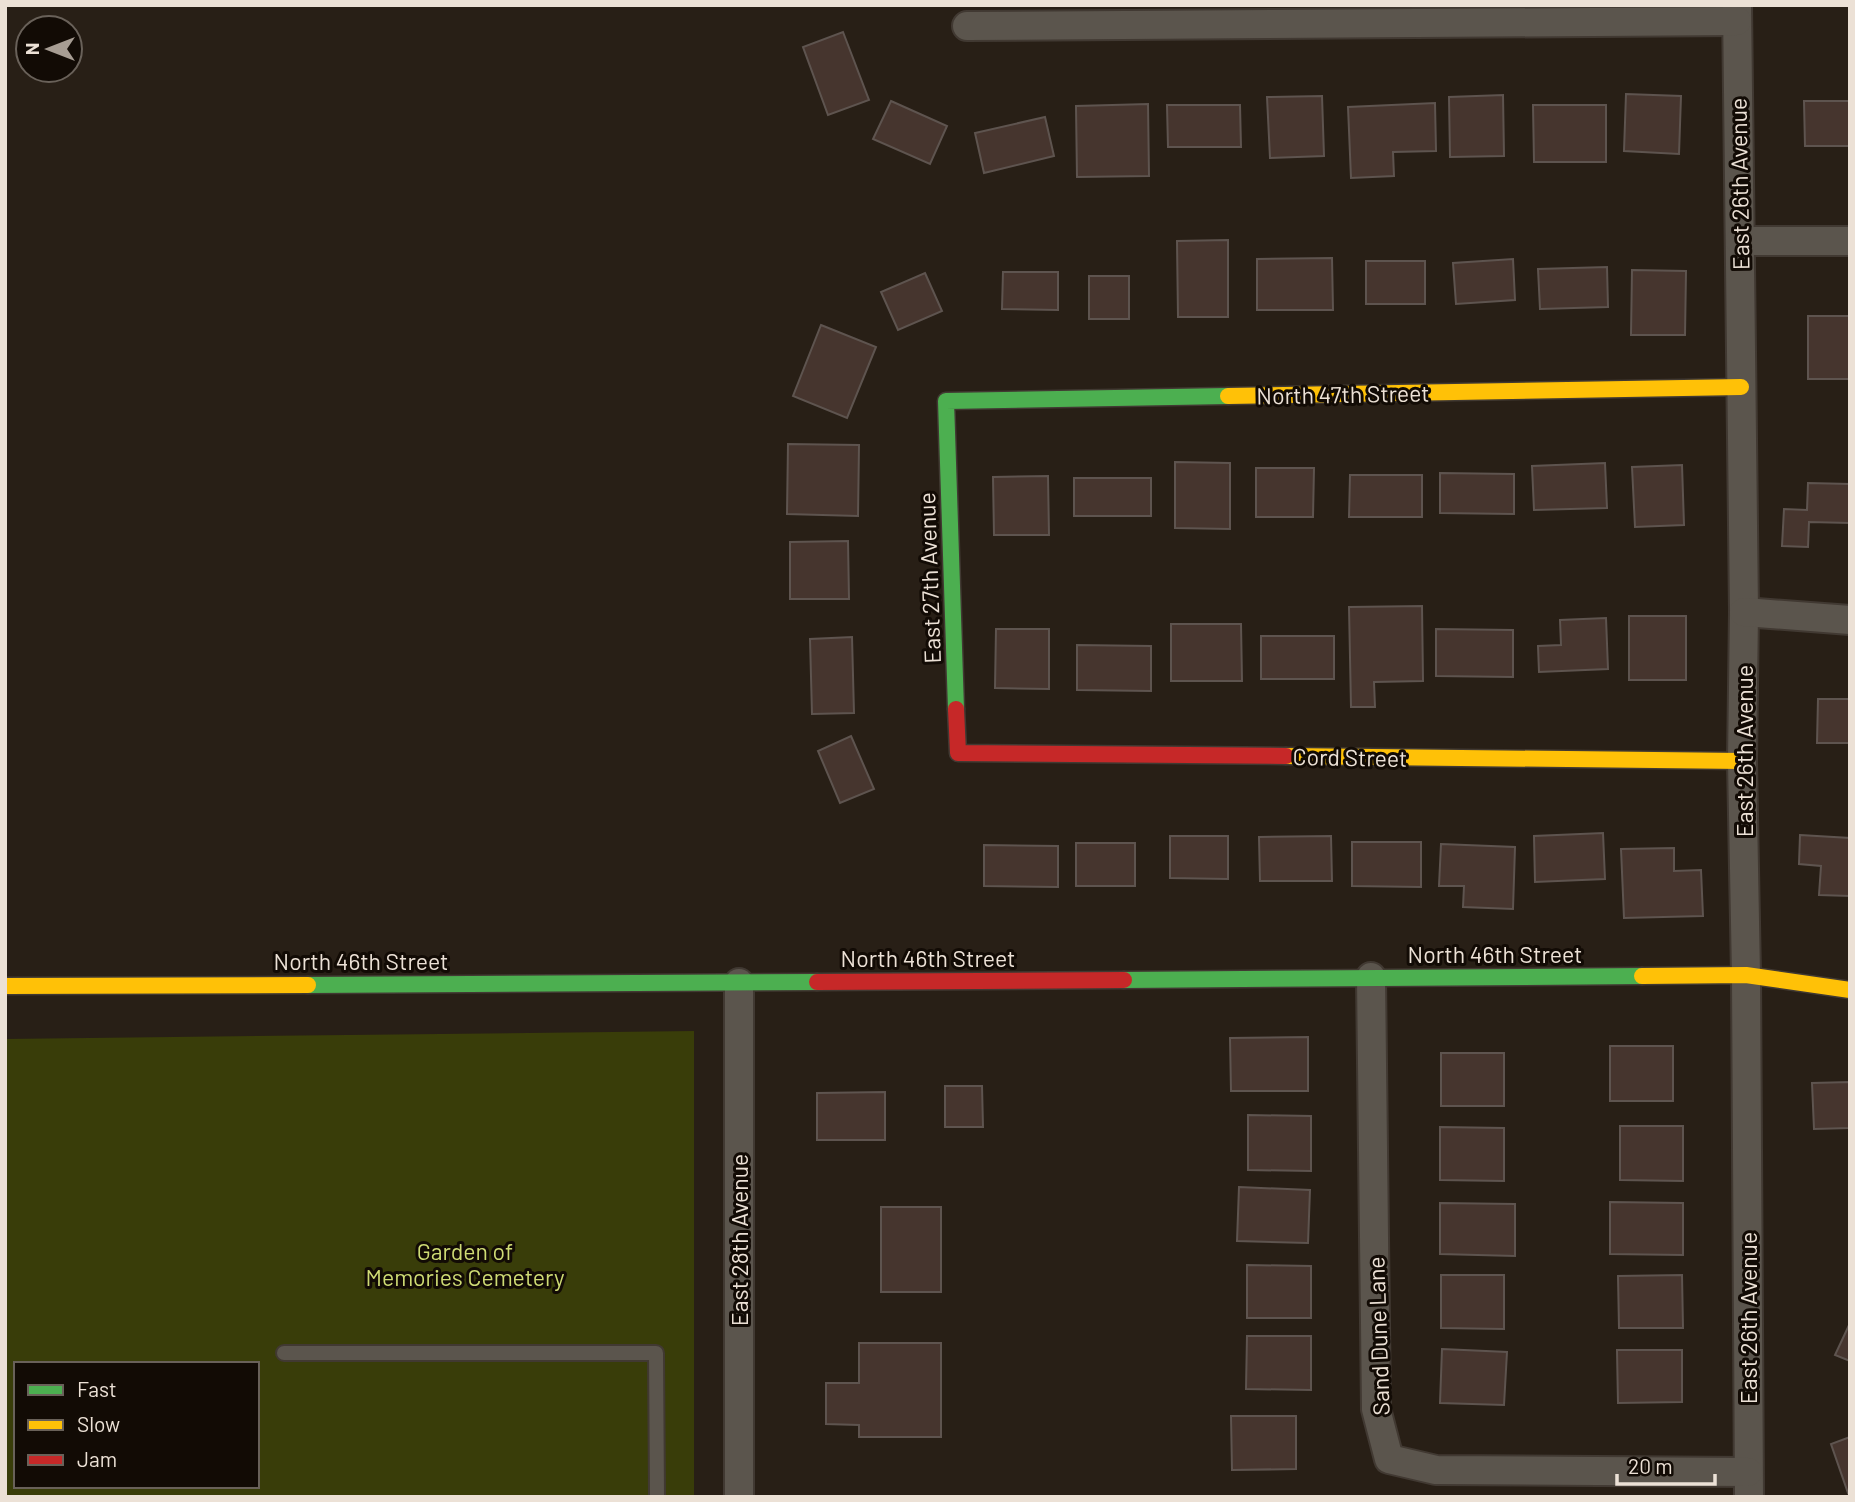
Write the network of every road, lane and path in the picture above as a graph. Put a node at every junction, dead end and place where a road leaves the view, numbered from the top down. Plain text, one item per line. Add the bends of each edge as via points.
1 (1737, 13) edge
2 (967, 26) dead end
3 (1740, 241) junction
4 (1850, 241) edge
5 (1741, 387) junction
6 (946, 401) joint
7 (1744, 612) junction
8 (1850, 620) edge
9 (958, 753) joint
10 (1742, 761) junction
11 (1746, 975) junction
12 (1371, 977) junction
13 (739, 983) junction
14 (5, 986) edge
15 (1850, 990) edge
16 (284, 1353) dead end
17 (1749, 1485) edge
18 (657, 1497) edge
19 (739, 1497) edge

1 - 2 street
1 - 3 street, East 26th Avenue
3 - 4 street
3 - 5 street, East 26th Avenue
5 - 6 street, North 47th Street
5 - 7 street, East 26th Avenue
6 - 9 street, East 27th Avenue
7 - 8 street
7 - 10 street, East 26th Avenue
9 - 10 street, Cord Street
10 - 11 street, East 26th Avenue
11 - 12 street, North 46th Street
11 - 15 street, North 46th Street
11 - 17 street, East 26th Avenue
12 - 13 street, North 46th Street
12 - 17 street, Sand Dune Lane via 1377,1409 1389,1459 1436,1470
13 - 14 street, North 46th Street
13 - 19 street, East 28th Avenue
16 - 18 lane via 656,1353

